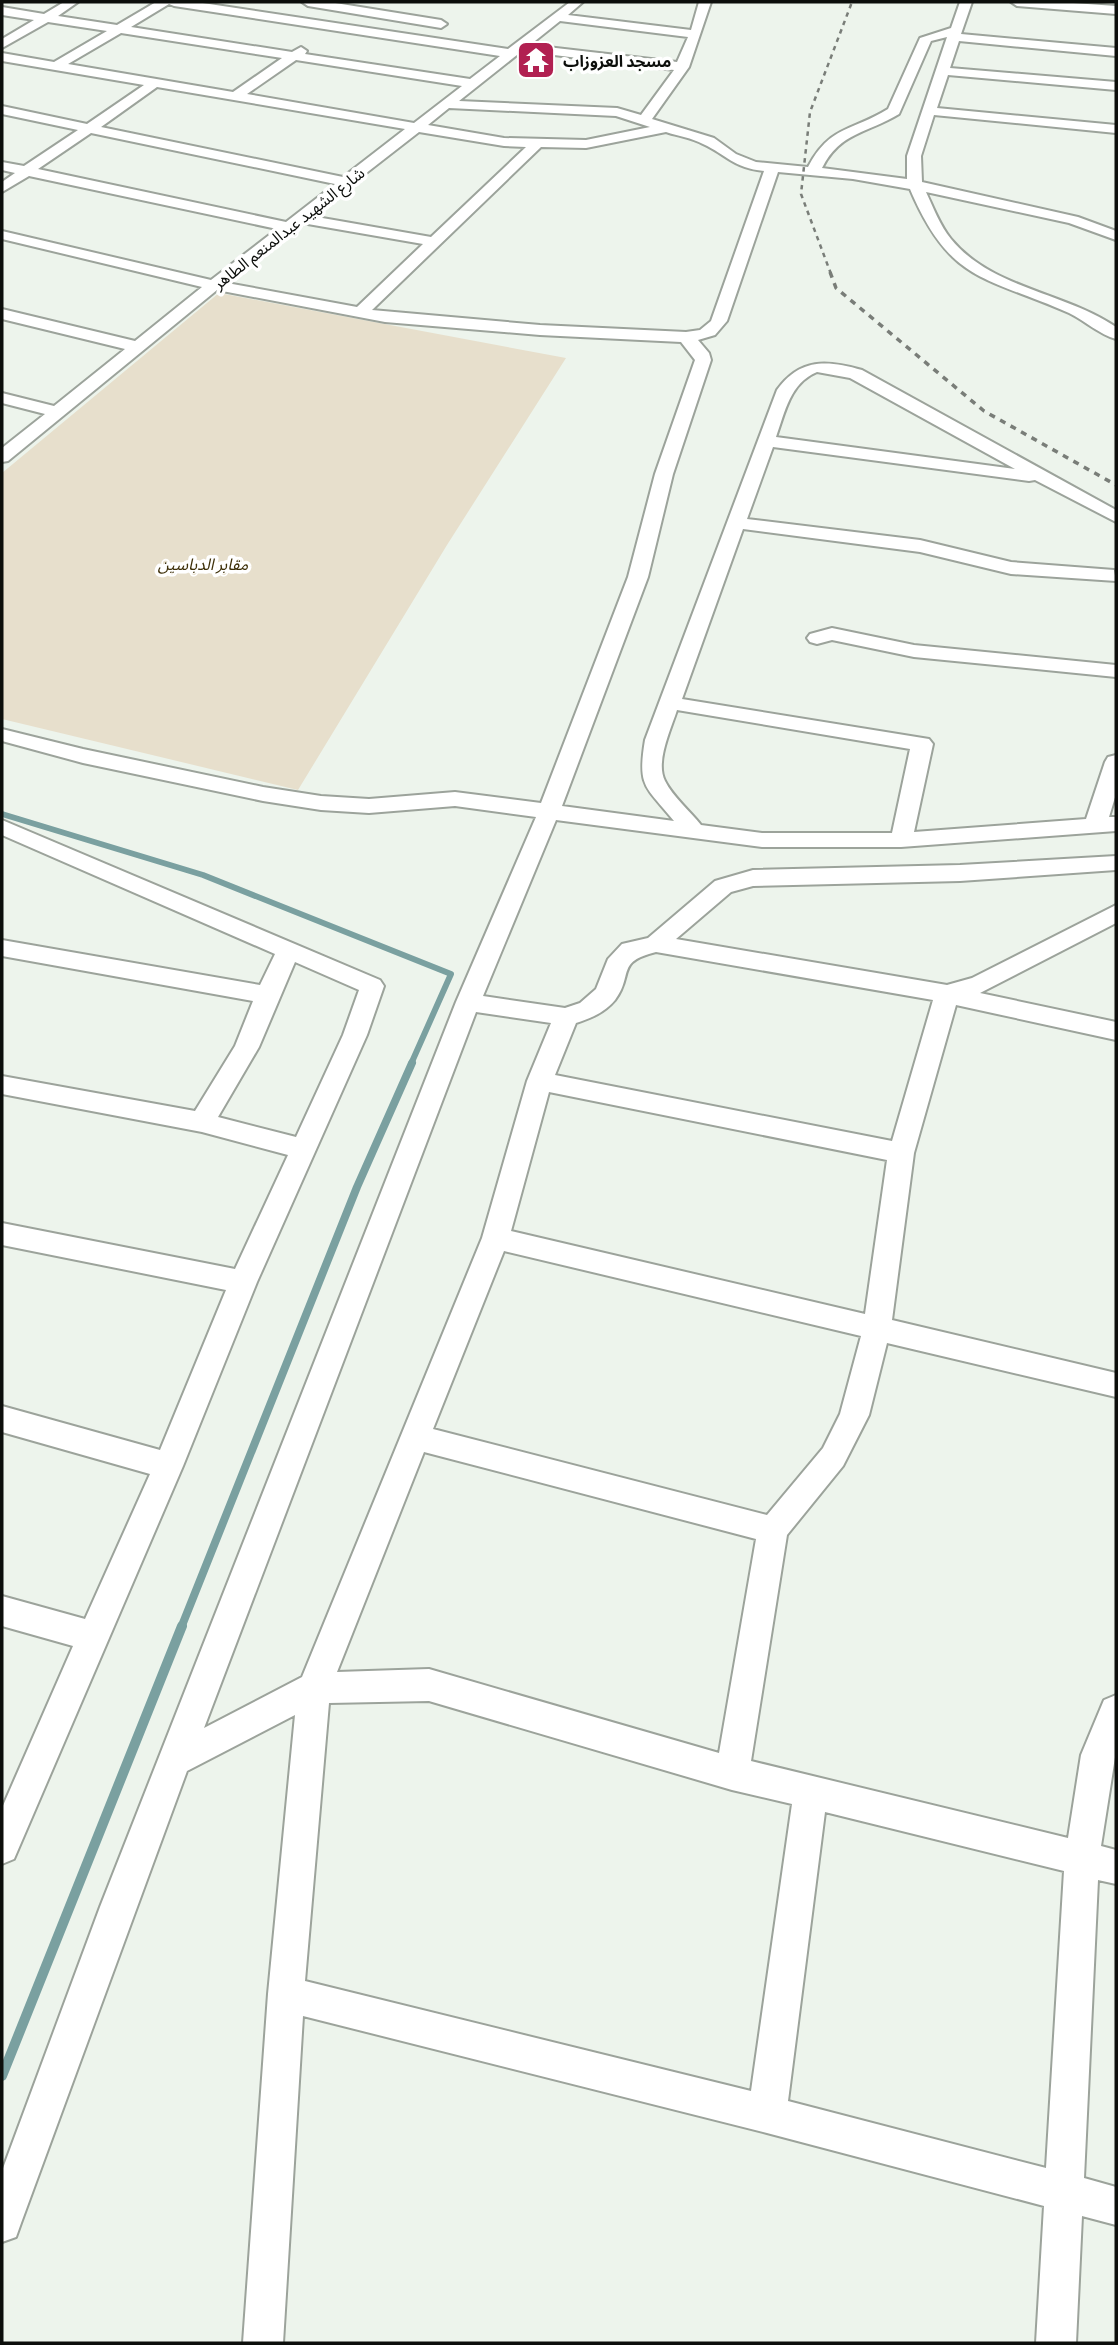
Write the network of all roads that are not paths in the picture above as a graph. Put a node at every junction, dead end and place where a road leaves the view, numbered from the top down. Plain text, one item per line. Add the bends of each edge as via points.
1 (72, 2) edge
2 (164, 2) edge
3 (174, 2) edge
4 (308, 2) edge
5 (577, 2) edge
6 (705, 2) edge
7 (965, 2) edge
8 (1017, 2) edge
9 (362, 6) edge
10 (1116, 10) edge
11 (2, 11) edge
12 (46, 17) junction
13 (557, 17) junction
14 (335, 25) junction
15 (449, 25) dead end
16 (117, 30) junction
17 (696, 34) junction
18 (954, 34) junction
19 (2, 44) edge
20 (517, 44) junction
21 (1116, 52) edge
22 (295, 56) junction
23 (2, 57) edge
24 (56, 66) junction
25 (683, 67) junction
26 (943, 71) junction
27 (155, 83) junction
28 (470, 83) junction
29 (1116, 86) edge
30 (236, 96) junction
31 (444, 104) junction
32 (2, 110) edge
33 (931, 111) junction
34 (645, 119) junction
35 (669, 127) junction
36 (415, 128) junction
37 (89, 129) junction
38 (1116, 129) edge
39 (536, 145) junction
40 (2, 166) edge
41 (772, 168) junction
42 (26, 171) junction
43 (813, 171) junction
44 (346, 182) junction
45 (915, 185) junction
46 (2, 188) edge
47 (1073, 220) junction
48 (1116, 222) edge
49 (296, 223) junction
50 (2, 235) edge
51 (1116, 236) edge
52 (437, 242) junction
53 (214, 285) junction
54 (360, 313) junction
55 (2, 314) edge
56 (1116, 334) edge
57 (686, 337) junction
58 (138, 347) junction
59 (2, 398) edge
60 (58, 412) junction
61 (766, 441) junction
62 (2, 457) edge
63 (1045, 478) junction
64 (1116, 517) edge
65 (738, 523) junction
66 (1116, 573) edge
67 (817, 638) dead end
68 (1116, 671) edge
69 (670, 703) junction
70 (2, 736) edge
71 (1116, 762) edge
72 (549, 811) junction
73 (1106, 825) edge
74 (2, 827) edge
75 (693, 829) junction
76 (901, 840) junction
77 (1116, 863) edge
78 (1116, 914) edge
79 (656, 944) junction
80 (2, 948) edge
81 (288, 951) junction
82 (947, 994) junction
83 (267, 995) junction
84 (468, 1002) junction
85 (566, 1017) junction
86 (1116, 1031) edge
87 (540, 1081) junction
88 (2, 1085) edge
89 (202, 1122) junction
90 (303, 1149) junction
91 (901, 1153) junction
92 (2, 1234) edge
93 (496, 1238) junction
94 (243, 1282) junction
95 (877, 1328) junction
96 (1116, 1385) edge
97 (2, 1419) edge
98 (415, 1437) junction
99 (168, 1466) junction
100 (773, 1530) junction
101 (2, 1611) edge
102 (94, 1637) junction
103 (313, 1688) junction
104 (1116, 1711) edge
105 (176, 1760) junction
106 (732, 1773) junction
107 (810, 1794) junction
108 (2, 1847) edge
109 (1082, 1857) junction
110 (1116, 1867) edge
111 (286, 1994) junction
112 (767, 2114) junction
113 (1063, 2190) junction
114 (1116, 2206) edge
115 (2, 2223) edge
116 (263, 2343) edge
117 (1056, 2343) edge

1 - 12 street
2 - 16 street
3 - 14 street
4 - 9 street
5 - 13 street, شارع الشهيد عبدالمنعم الطاهر
6 - 17 street
7 - 18 street
8 - 10 street
9 - 14 street
9 - 15 street
11 - 12 street
12 - 16 street
12 - 19 street
13 - 17 street
13 - 20 street, شارع الشهيد عبدالمنعم الطاهر
14 - 20 street
14 - 22 street
16 - 22 street
16 - 24 street
17 - 25 street
18 - 21 street
18 - 26 street
18 - 43 street via 926,38 894,111 832,140 822,149
20 - 25 street
20 - 28 street, شارع الشهيد عبدالمنعم الطاهر
22 - 28 street
22 - 30 street
23 - 24 street
24 - 27 street
25 - 34 street
26 - 29 street
26 - 33 street
27 - 30 street
27 - 37 street
28 - 31 street, شارع الشهيد عبدالمنعم الطاهر
30 - 36 street
31 - 34 street via 600,109
31 - 36 street, شارع الشهيد عبدالمنعم الطاهر
32 - 37 street
33 - 38 street
33 - 45 street via 914,156
34 - 35 street
35 - 39 street via 586,144
35 - 41 street via 709,141 740,162
36 - 39 street
36 - 44 street, شارع الشهيد عبدالمنعم الطاهر
37 - 42 street
37 - 44 street
39 - 52 street
40 - 42 street
41 - 43 street
41 - 57 street via 715,330
42 - 46 street
42 - 49 street
43 - 45 street
44 - 49 street, شارع الشهيد عبدالمنعم الطاهر
45 - 47 street
45 - 56 street via 946,243 962,259 1102,322
47 - 48 street
47 - 51 street
49 - 52 street
49 - 53 street, شارع الشهيد عبدالمنعم الطاهر
50 - 53 street
52 - 54 street
53 - 54 street
53 - 58 street, شارع الشهيد عبدالمنعم الطاهر
54 - 57 street via 430,323
55 - 58 street
57 - 72 street via 703,360 664,474 638,577
58 - 60 street, شارع الشهيد عبدالمنعم الطاهر
59 - 60 street
60 - 62 street, شارع الشهيد عبدالمنعم الطاهر
61 - 63 street
61 - 63 street via 795,376 821,366 838,368
61 - 65 street
63 - 64 street
65 - 66 street via 920,546 1011,568
65 - 69 street
67 - 68 street via 832,634 914,651
69 - 75 street via 656,740 653,781
69 - 76 street via 922,744
70 - 72 street via 321,803 369,806 455,799
71 - 73 street
72 - 75 street
72 - 84 street
73 - 76 street
74 - 81 street
75 - 76 street via 762,840
77 - 79 street via 960,873 753,878 723,886
78 - 82 street via 980,984
79 - 82 street
79 - 85 street via 630,950 620,959 606,994 589,1009
80 - 83 street
81 - 83 street
81 - 90 street via 372,986
82 - 86 street
82 - 91 street
83 - 89 street via 247,1047
84 - 85 street
84 - 105 street
85 - 87 street
87 - 91 street
87 - 93 street
88 - 89 street
89 - 90 street
90 - 94 street
91 - 95 street
92 - 94 street
93 - 95 street
93 - 98 street
94 - 99 street
95 - 96 street
95 - 100 street via 854,1415 833,1457
97 - 99 street
98 - 100 street
98 - 103 street
99 - 102 street
100 - 106 street
101 - 102 street
102 - 108 street
103 - 105 street
103 - 106 street via 429,1685
103 - 111 street
104 - 109 street via 1098,1755
105 - 115 street
106 - 107 street
107 - 109 street
107 - 112 street
109 - 110 street
109 - 113 street
111 - 112 street
111 - 116 street
112 - 113 street
113 - 114 street
113 - 117 street

